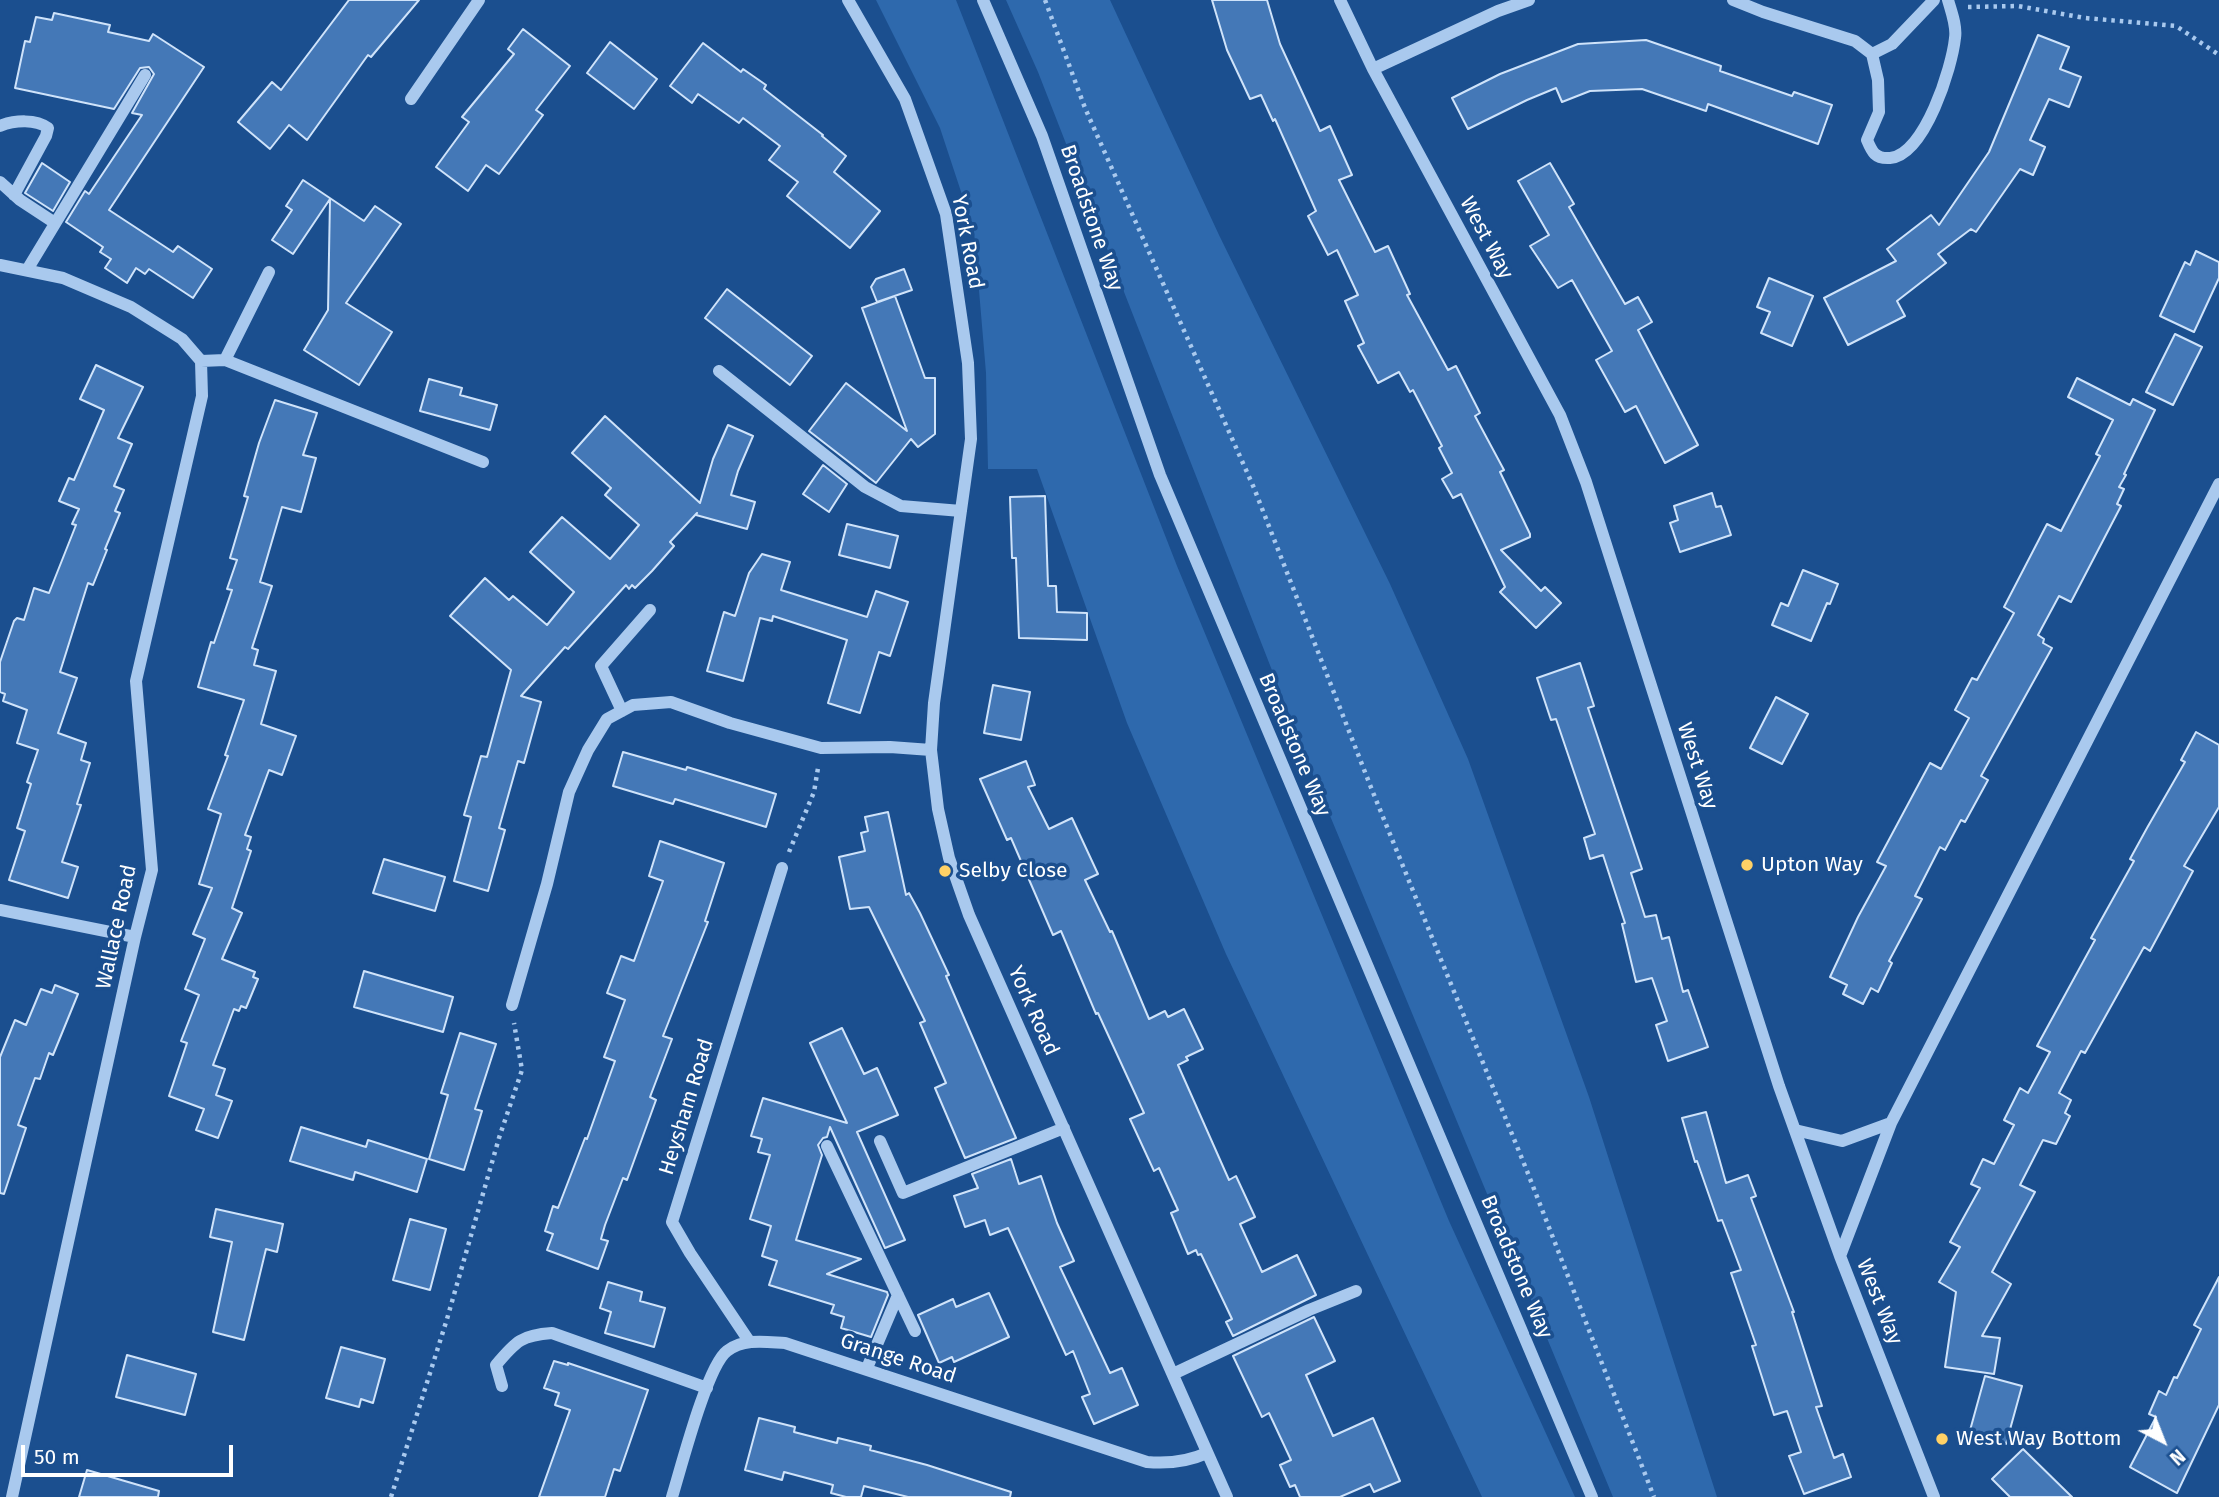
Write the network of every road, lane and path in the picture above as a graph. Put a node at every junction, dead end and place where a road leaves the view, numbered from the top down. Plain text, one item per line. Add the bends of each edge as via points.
1 (479, 0) edge
2 (848, 0) edge
3 (983, 0) edge
4 (1045, 0) edge
5 (1340, 0) edge
6 (1529, 0) edge
7 (1733, 0) edge
8 (1934, 0) edge
9 (1949, 3) edge
10 (1872, 54) junction
11 (2219, 55) edge
12 (1373, 69) junction
13 (145, 75) dead end
14 (411, 99) dead end
15 (0, 126) edge
16 (0, 182) edge
17 (14, 195) junction
18 (55, 223) junction
19 (0, 265) edge
20 (27, 270) junction
21 (269, 272) dead end
22 (225, 360) junction
23 (201, 361) junction
24 (719, 371) dead end
25 (483, 462) dead end
26 (2219, 484) edge
27 (961, 511) junction
28 (650, 610) dead end
29 (622, 711) junction
30 (821, 748) junction
31 (932, 750) junction
32 (782, 869) joint
33 (0, 910) edge
34 (135, 937) junction
35 (512, 1005) joint
36 (1891, 1124) junction
37 (1064, 1128) junction
38 (1795, 1130) junction
39 (880, 1141) dead end
40 (827, 1146) dead end
41 (1840, 1256) junction
42 (1356, 1291) dead end
43 (898, 1295) junction
44 (915, 1331) dead end
45 (749, 1341) junction
46 (867, 1368) junction
47 (1173, 1374) junction
48 (502, 1386) dead end
49 (707, 1388) junction
50 (1207, 1453) junction
51 (12, 1497) edge
52 (391, 1497) edge
53 (671, 1497) edge
54 (1227, 1497) edge
55 (1592, 1497) edge
56 (1654, 1497) edge
57 (1934, 1497) edge

1 - 14 street
2 - 27 street, York Road via 905,99 946,214 968,363 971,439
3 - 55 street, Broadstone Way via 1042,136 1160,475
4 - 56 path via 1093,128 1254,488
5 - 12 street, West Way
6 - 12 street
7 - 10 street via 1855,41
8 - 10 street via 1892,44
9 - 10 street via 1956,35 1949,69 1931,117 1916,140 1894,158 1873,155 1867,140 1879,112
9 - 11 path via 2018,6 2176,26
12 - 38 street, West Way via 1560,415 1586,482
13 - 18 street
15 - 17 street via 39,121 48,128
16 - 17 street
17 - 18 street
18 - 20 street
19 - 20 street
20 - 23 street via 63,278 131,307 182,339
21 - 22 street
22 - 23 street
22 - 25 street
23 - 34 street, Wallace Road via 202,396 136,681 152,870
24 - 27 street via 865,487 901,506
26 - 36 street
27 - 31 street, York Road via 934,703
28 - 29 street via 601,666
29 - 30 street via 633,705 671,702
29 - 35 street via 607,719 569,792
30 - 31 street
30 - 32 path via 814,792
31 - 37 street, York Road via 949,858 969,915
32 - 45 street, Heysham Road via 672,1222
33 - 34 street
34 - 51 street, Wallace Road
35 - 52 path via 522,1070
36 - 38 street via 1842,1141
36 - 41 street
37 - 39 street via 903,1193
37 - 47 street, York Road
38 - 41 street, West Way
40 - 43 street
41 - 57 street, West Way
42 - 47 street
43 - 44 street
43 - 46 street
45 - 46 street, Grange Road via 785,1343
45 - 49 street via 727,1351 712,1370
46 - 50 street, Grange Road via 1147,1462 1167,1464
47 - 50 street, York Road
48 - 49 street via 496,1364 511,1347 529,1335 552,1333
49 - 53 street
50 - 54 street, York Road

